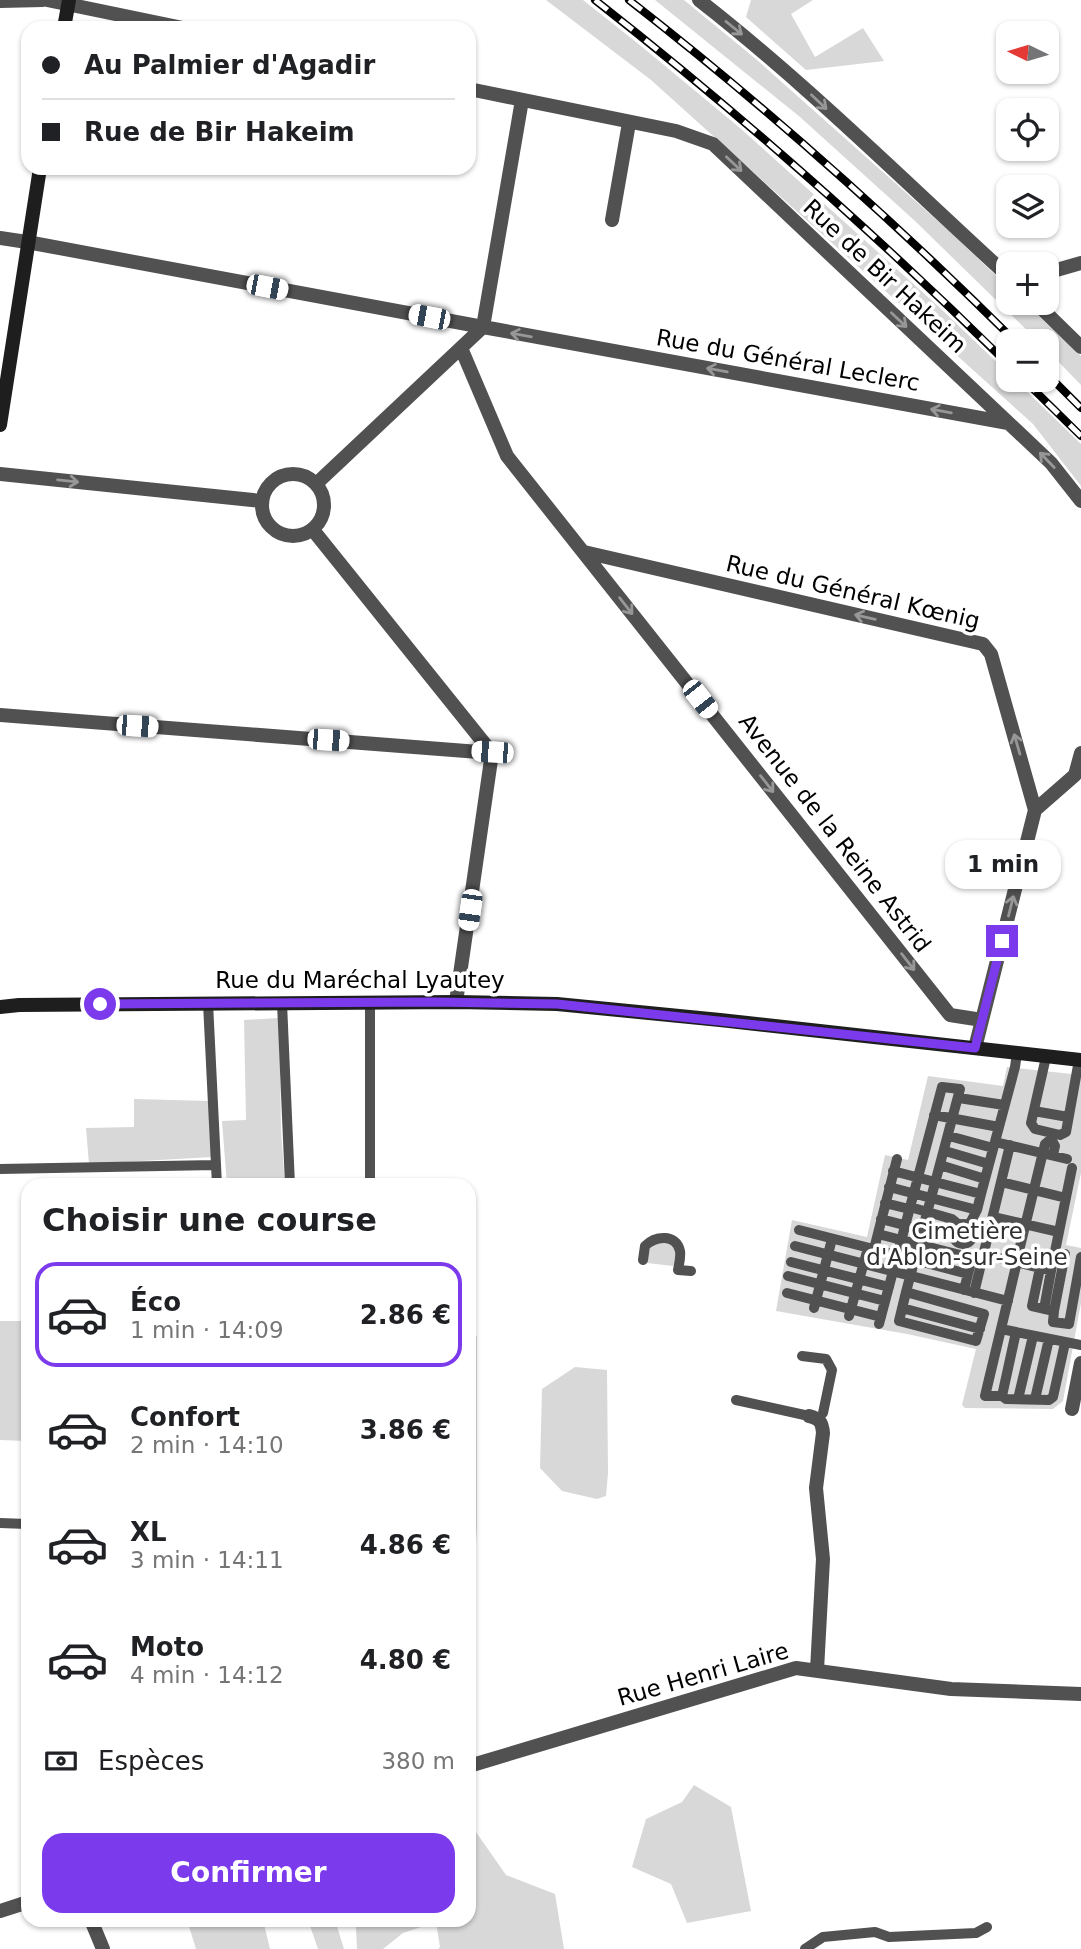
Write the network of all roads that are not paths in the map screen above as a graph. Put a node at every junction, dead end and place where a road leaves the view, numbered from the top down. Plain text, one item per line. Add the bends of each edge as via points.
1 (45, 0) edge
2 (699, 0) edge
3 (0, 1) edge
4 (15, 1) edge
5 (69, 2) edge
6 (65, 21) edge
7 (152, 21) edge
8 (476, 90) edge
9 (522, 100) junction
10 (629, 123) junction
11 (39, 175) edge
12 (612, 220) dead end
13 (0, 238) edge
14 (27, 242) junction
15 (1081, 263) edge
16 (996, 265) edge
17 (1059, 270) edge
18 (1048, 315) edge
19 (482, 327) junction
20 (1081, 347) edge
21 (461, 348) junction
22 (1008, 423) junction
23 (0, 425) edge
24 (0, 474) edge
25 (316, 484) junction
26 (262, 501) junction
27 (1081, 501) edge
28 (313, 530) junction
29 (584, 552) junction
30 (0, 715) edge
31 (492, 752) junction
32 (1081, 753) edge
33 (1035, 810) junction
34 (370, 1002) junction
35 (456, 1002) junction
36 (208, 1003) junction
37 (282, 1003) junction
38 (0, 1007) edge
39 (982, 1020) junction
40 (975, 1048) junction
41 (1017, 1054) junction
42 (1046, 1056) junction
43 (1080, 1060) edge
44 (959, 1098) junction
45 (1004, 1105) junction
46 (1034, 1111) junction
47 (934, 1115) junction
48 (1069, 1117) junction
49 (954, 1118) junction
50 (999, 1127) junction
51 (929, 1135) junction
52 (1052, 1136) junction
53 (947, 1143) junction
54 (994, 1145) junction
55 (1010, 1145) junction
56 (1048, 1154) junction
57 (1067, 1158) dead end
58 (897, 1159) dead end
59 (989, 1164) junction
60 (216, 1165) junction
61 (940, 1165) junction
62 (1072, 1168) dead end
63 (0, 1169) edge
64 (893, 1171) junction
65 (217, 1178) edge
66 (290, 1178) edge
67 (370, 1178) edge
68 (918, 1178) junction
69 (985, 1179) junction
70 (935, 1182) junction
71 (1002, 1182) junction
72 (890, 1187) junction
73 (1034, 1190) junction
74 (913, 1193) junction
75 (981, 1194) junction
76 (932, 1197) junction
77 (1066, 1198) junction
78 (886, 1203) junction
79 (910, 1208) junction
80 (977, 1210) junction
81 (928, 1212) junction
82 (993, 1217) junction
83 (881, 1219) junction
84 (964, 1224) junction
85 (1026, 1224) junction
86 (905, 1225) junction
87 (799, 1230) dead end
88 (923, 1230) junction
89 (1059, 1232) junction
90 (878, 1234) junction
91 (953, 1237) junction
92 (832, 1239) junction
93 (901, 1240) junction
94 (919, 1245) junction
95 (795, 1246) dead end
96 (871, 1249) junction
97 (828, 1254) junction
98 (1065, 1254) dead end
99 (897, 1255) junction
100 (983, 1255) junction
101 (1081, 1257) edge
102 (643, 1260) dead end
103 (915, 1260) junction
104 (791, 1262) dead end
105 (1017, 1262) junction
106 (864, 1263) junction
107 (1045, 1269) junction
108 (824, 1270) junction
109 (691, 1271) dead end
110 (893, 1271) junction
111 (968, 1274) junction
112 (788, 1276) dead end
113 (911, 1276) junction
114 (859, 1279) junction
115 (820, 1285) junction
116 (889, 1287) junction
117 (966, 1291) junction
118 (906, 1292) junction
119 (787, 1293) dead end
120 (855, 1294) junction
121 (885, 1301) junction
122 (1008, 1301) junction
123 (815, 1304) junction
124 (956, 1306) junction
125 (902, 1308) junction
126 (1049, 1310) junction
127 (850, 1313) junction
128 (951, 1321) junction
129 (980, 1329) junction
130 (1001, 1329) junction
131 (1017, 1332) junction
132 (948, 1334) junction
133 (1033, 1336) junction
134 (1049, 1339) junction
135 (1065, 1343) junction
136 (1081, 1345) edge
137 (802, 1356) dead end
138 (1081, 1363) edge
139 (1002, 1396) junction
140 (1018, 1399) junction
141 (1035, 1399) junction
142 (736, 1400) dead end
143 (1072, 1409) dead end
144 (816, 1415) junction
145 (0, 1523) edge
146 (21, 1524) edge
147 (817, 1670) junction
148 (1081, 1694) edge
149 (476, 1764) edge
150 (21, 1904) edge
151 (0, 1911) edge
152 (94, 1927) edge
153 (986, 1927) dead end
154 (103, 1949) edge
155 (805, 1949) edge

1 - 4 street
1 - 5 street
2 -> 16 street via 799,84
3 - 4 street
5 - 6 street
5 - 7 street
8 - 9 street, Rue de Bir Hakeim
9 - 10 street, Rue de Bir Hakeim
9 - 19 street
10 - 12 street
10 -> 22 street, Rue de Bir Hakeim via 676,131 713,144
11 - 14 street
13 - 14 street, Rue du Général Leclerc
14 - 19 street, Rue du Général Leclerc
14 - 23 street
15 - 17 street
18 - 20 street
19 - 21 street
22 -> 19 street, Rue du Général Leclerc
21 - 25 street
21 - 29 street, Avenue de la Reine Astrid via 507,456
27 -> 22 street, Rue de Bir Hakeim via 1051,463
24 -> 26 street
25 - 26 street via 296,474 282,476 273,481
25 - 28 street via 325,508
26 - 28 street via 263,516 280,534 290,537
28 - 31 street
33 -> 29 street, Rue du Général Kœnig via 991,654 983,644
29 -> 39 street, Avenue de la Reine Astrid via 950,1015
30 - 31 street
31 - 35 street
32 - 33 street via 1075,775
39 -> 33 street
34 - 35 street, Rue du Maréchal Lyautey
34 - 37 street, Rue du Maréchal Lyautey
34 - 67 lane
35 - 40 street, Rue du Maréchal Lyautey via 557,1004
36 - 37 street, Rue du Maréchal Lyautey
36 - 38 street, Rue du Maréchal Lyautey
36 - 60 lane
37 - 66 lane
39 - 40 street
40 - 41 street, Rue du Maréchal Lyautey
41 - 42 street, Rue du Maréchal Lyautey
41 - 45 lane
42 - 43 street, Rue du Maréchal Lyautey
42 - 46 lane
43 - 48 lane
44 - 45 lane
44 - 47 lane via 960,1089 942,1087
44 - 49 lane
45 - 50 lane
46 - 48 lane
46 - 52 lane via 1031,1123 1035,1129
47 - 49 lane
47 - 51 lane
48 - 52 lane via 1066,1132
49 - 50 lane
49 - 53 lane
50 - 54 lane
51 - 53 lane
51 - 68 lane
52 - 56 lane via 1045,1144
53 - 54 lane
53 - 59 lane
53 - 61 lane
54 - 55 lane
54 - 59 lane
55 - 56 lane
55 - 71 lane
56 - 57 lane
56 - 73 lane
58 - 64 lane
59 - 69 lane
60 - 63 lane
60 - 65 lane
61 - 69 lane
61 - 70 lane
62 - 77 lane
64 - 68 lane
64 - 72 lane
68 - 70 lane
68 - 74 lane
69 - 75 lane
70 - 75 lane
70 - 76 lane
71 - 73 lane
71 - 82 lane
72 - 74 lane
72 - 78 lane
73 - 77 lane
73 - 85 lane
74 - 76 lane
74 - 79 lane
75 - 80 lane
76 - 80 lane
76 - 81 lane
77 - 89 lane
78 - 79 lane
78 - 83 lane
79 - 81 lane
79 - 86 lane
80 - 84 lane
81 - 84 lane
81 - 88 lane
82 - 85 lane
82 - 100 lane
83 - 86 lane
83 - 90 lane
84 - 91 lane via 953,1230
84 - 91 lane via 974,1234 968,1243 958,1243
85 - 89 lane
85 - 105 lane
86 - 88 lane
86 - 93 lane
87 - 92 lane
88 - 91 lane
88 - 94 lane
89 - 107 lane
90 - 93 lane
90 - 96 lane
92 - 96 lane
92 - 97 lane
93 - 94 lane
93 - 99 lane
94 - 103 lane
94 - 111 lane via 972,1258
95 - 97 lane
96 - 99 lane
96 - 106 lane
97 - 106 lane
97 - 108 lane
98 - 126 lane
99 - 110 lane
100 - 105 lane
100 - 117 lane
101 - 126 lane via 1069,1324 1053,1322
102 - 109 lane via 645,1246 664,1238 680,1251 678,1270
103 - 111 lane
103 - 113 lane
104 - 108 lane
105 - 107 lane
105 - 122 lane
106 - 110 lane
106 - 114 lane
107 - 126 lane
108 - 114 lane
108 - 115 lane
110 - 113 lane
110 - 116 lane
111 - 117 lane
112 - 115 lane
113 - 117 lane
113 - 118 lane
114 - 116 lane
114 - 120 lane
115 - 120 lane
115 - 123 lane
116 - 121 lane
117 - 122 lane
117 - 124 lane
118 - 124 lane
118 - 125 lane
119 - 123 lane
120 - 121 lane
120 - 127 lane
121 - 127 lane via 880,1320
122 - 130 lane
123 - 127 lane
124 - 128 lane
124 - 129 lane via 984,1314
125 - 128 lane
125 - 132 lane via 899,1321
128 - 129 lane
128 - 132 lane
129 - 132 lane via 976,1341
130 - 131 lane
130 - 139 lane via 985,1396
131 - 133 lane
131 - 139 lane
133 - 134 lane
133 - 140 lane
134 - 135 lane
134 - 141 lane
135 - 136 lane
135 - 141 lane via 1053,1397
137 - 144 lane via 826,1359 832,1370
138 - 143 street
139 - 140 lane
140 - 141 lane
142 - 144 lane
144 - 147 street via 823,1433 816,1488 823,1559
145 - 146 lane
147 - 148 street, Rue Henri Laire via 951,1689
147 - 149 street, Rue Henri Laire via 796,1668
150 - 151 street
152 - 154 street
153 - 155 lane via 976,1933 890,1937 874,1932 823,1937

